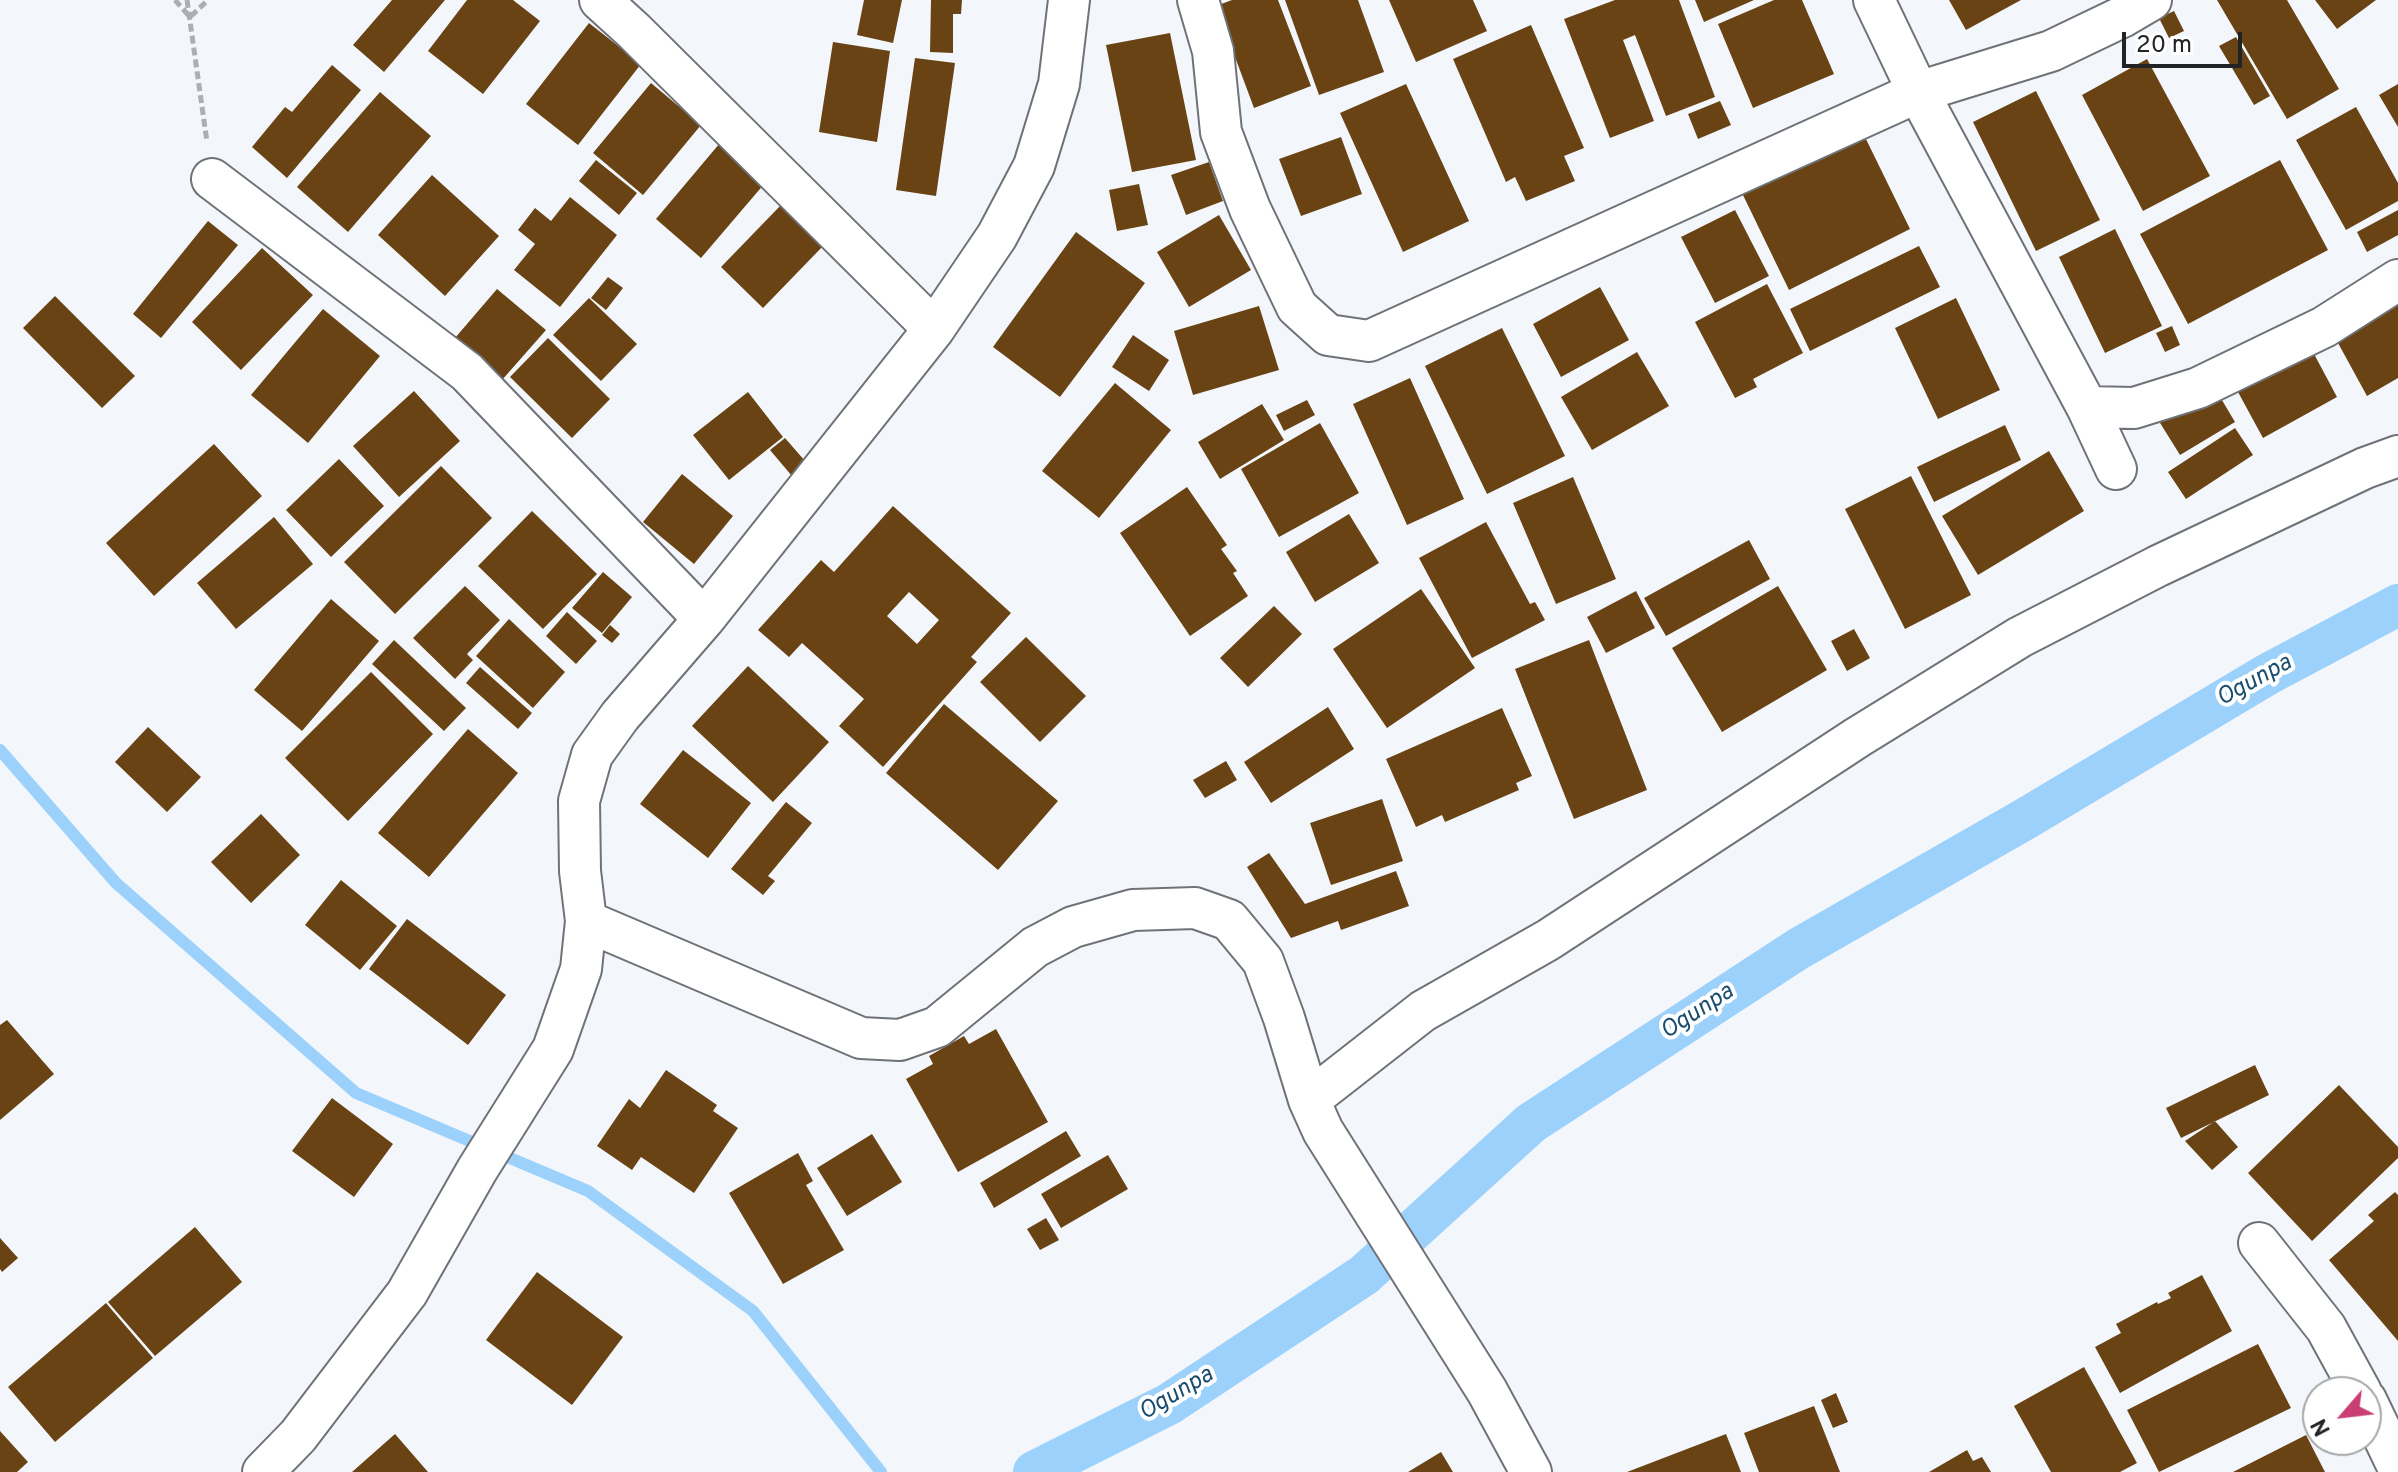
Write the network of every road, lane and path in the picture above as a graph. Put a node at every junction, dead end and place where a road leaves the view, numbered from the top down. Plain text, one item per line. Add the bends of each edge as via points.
1 (175, 0) edge
2 (187, 0) edge
3 (208, 0) edge
4 (600, 0) edge
5 (1069, 0) edge
6 (1198, 0) edge
7 (1874, 0) edge
8 (2151, 0) edge
9 (190, 17) junction
10 (1918, 92) junction
11 (212, 179) joint
12 (2398, 280) edge
13 (934, 329) junction
14 (2087, 407) junction
15 (2398, 456) edge
16 (2116, 469) dead end
17 (704, 619) junction
18 (586, 921) junction
19 (1316, 1115) junction
20 (2259, 1243) dead end
21 (2352, 1376) edge
22 (2382, 1434) edge
23 (2398, 1467) edge
24 (263, 1472) edge
25 (1531, 1472) edge

1 - 9 path
2 - 9 path
3 - 9 path
4 - 13 street
5 - 13 street via 1059,84 1034,166 997,236
6 - 10 street via 1213,51 1221,132 1250,209 1297,307 1328,335 1369,341
7 - 10 street
8 - 10 street via 2051,51
9 - 11 path
10 - 14 street
11 - 17 street via 467,372
12 - 14 street via 2324,327 2198,388 2134,408
13 - 17 street
14 - 16 street
15 - 19 street via 2158,566 2020,637 1548,940 1423,1011
17 - 18 street via 592,755 579,801
18 - 19 street via 861,1038 900,1040 937,1027 1035,947 1073,927 1133,910 1195,908 1229,920 1263,961
18 - 24 street via 581,969 553,1049 407,1293 298,1436
19 - 25 street via 1487,1391
20 - 21 street via 2326,1328
22 - 23 street

